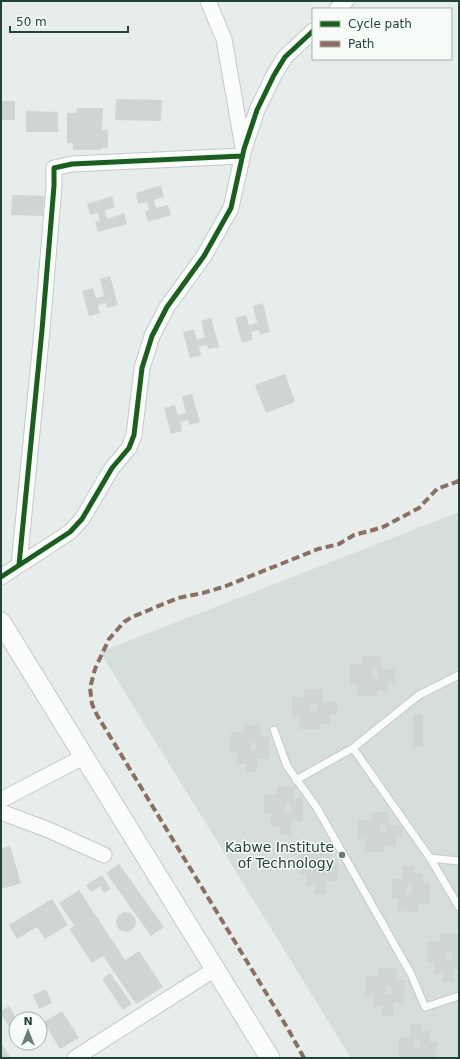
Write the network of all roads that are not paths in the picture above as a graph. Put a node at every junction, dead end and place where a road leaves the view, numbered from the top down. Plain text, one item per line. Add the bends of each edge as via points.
1 (208, 1) edge
2 (346, 1) edge
3 (338, 8) edge
4 (312, 32) edge
5 (243, 152) junction
6 (19, 565) junction
7 (1, 577) edge
8 (1, 622) edge
9 (459, 675) edge
10 (274, 730) dead end
11 (353, 748) junction
12 (84, 756) junction
13 (296, 780) junction
14 (1, 800) edge
15 (1, 812) edge
16 (104, 856) dead end
17 (430, 858) junction
18 (459, 861) edge
19 (459, 907) edge
20 (215, 969) junction
21 (459, 996) edge
22 (75, 1058) edge
23 (270, 1058) edge

1 - 5 street via 224,40
2 - 3 street
4 - 5 street via 285,58 274,75 257,110
5 - 6 street via 231,208 204,256 167,307 152,336 142,368 134,435 129,448 112,468 82,519 70,532
5 - 6 street via 72,164 54,168 42,330
6 - 7 street
8 - 12 street
9 - 11 lane via 419,695
10 - 13 lane via 286,766
11 - 13 lane
11 - 17 lane
12 - 14 street
12 - 20 street
13 - 21 lane via 317,808 411,974 425,1007
15 - 16 street via 49,830
17 - 18 lane
17 - 19 lane
20 - 22 street
20 - 23 street

